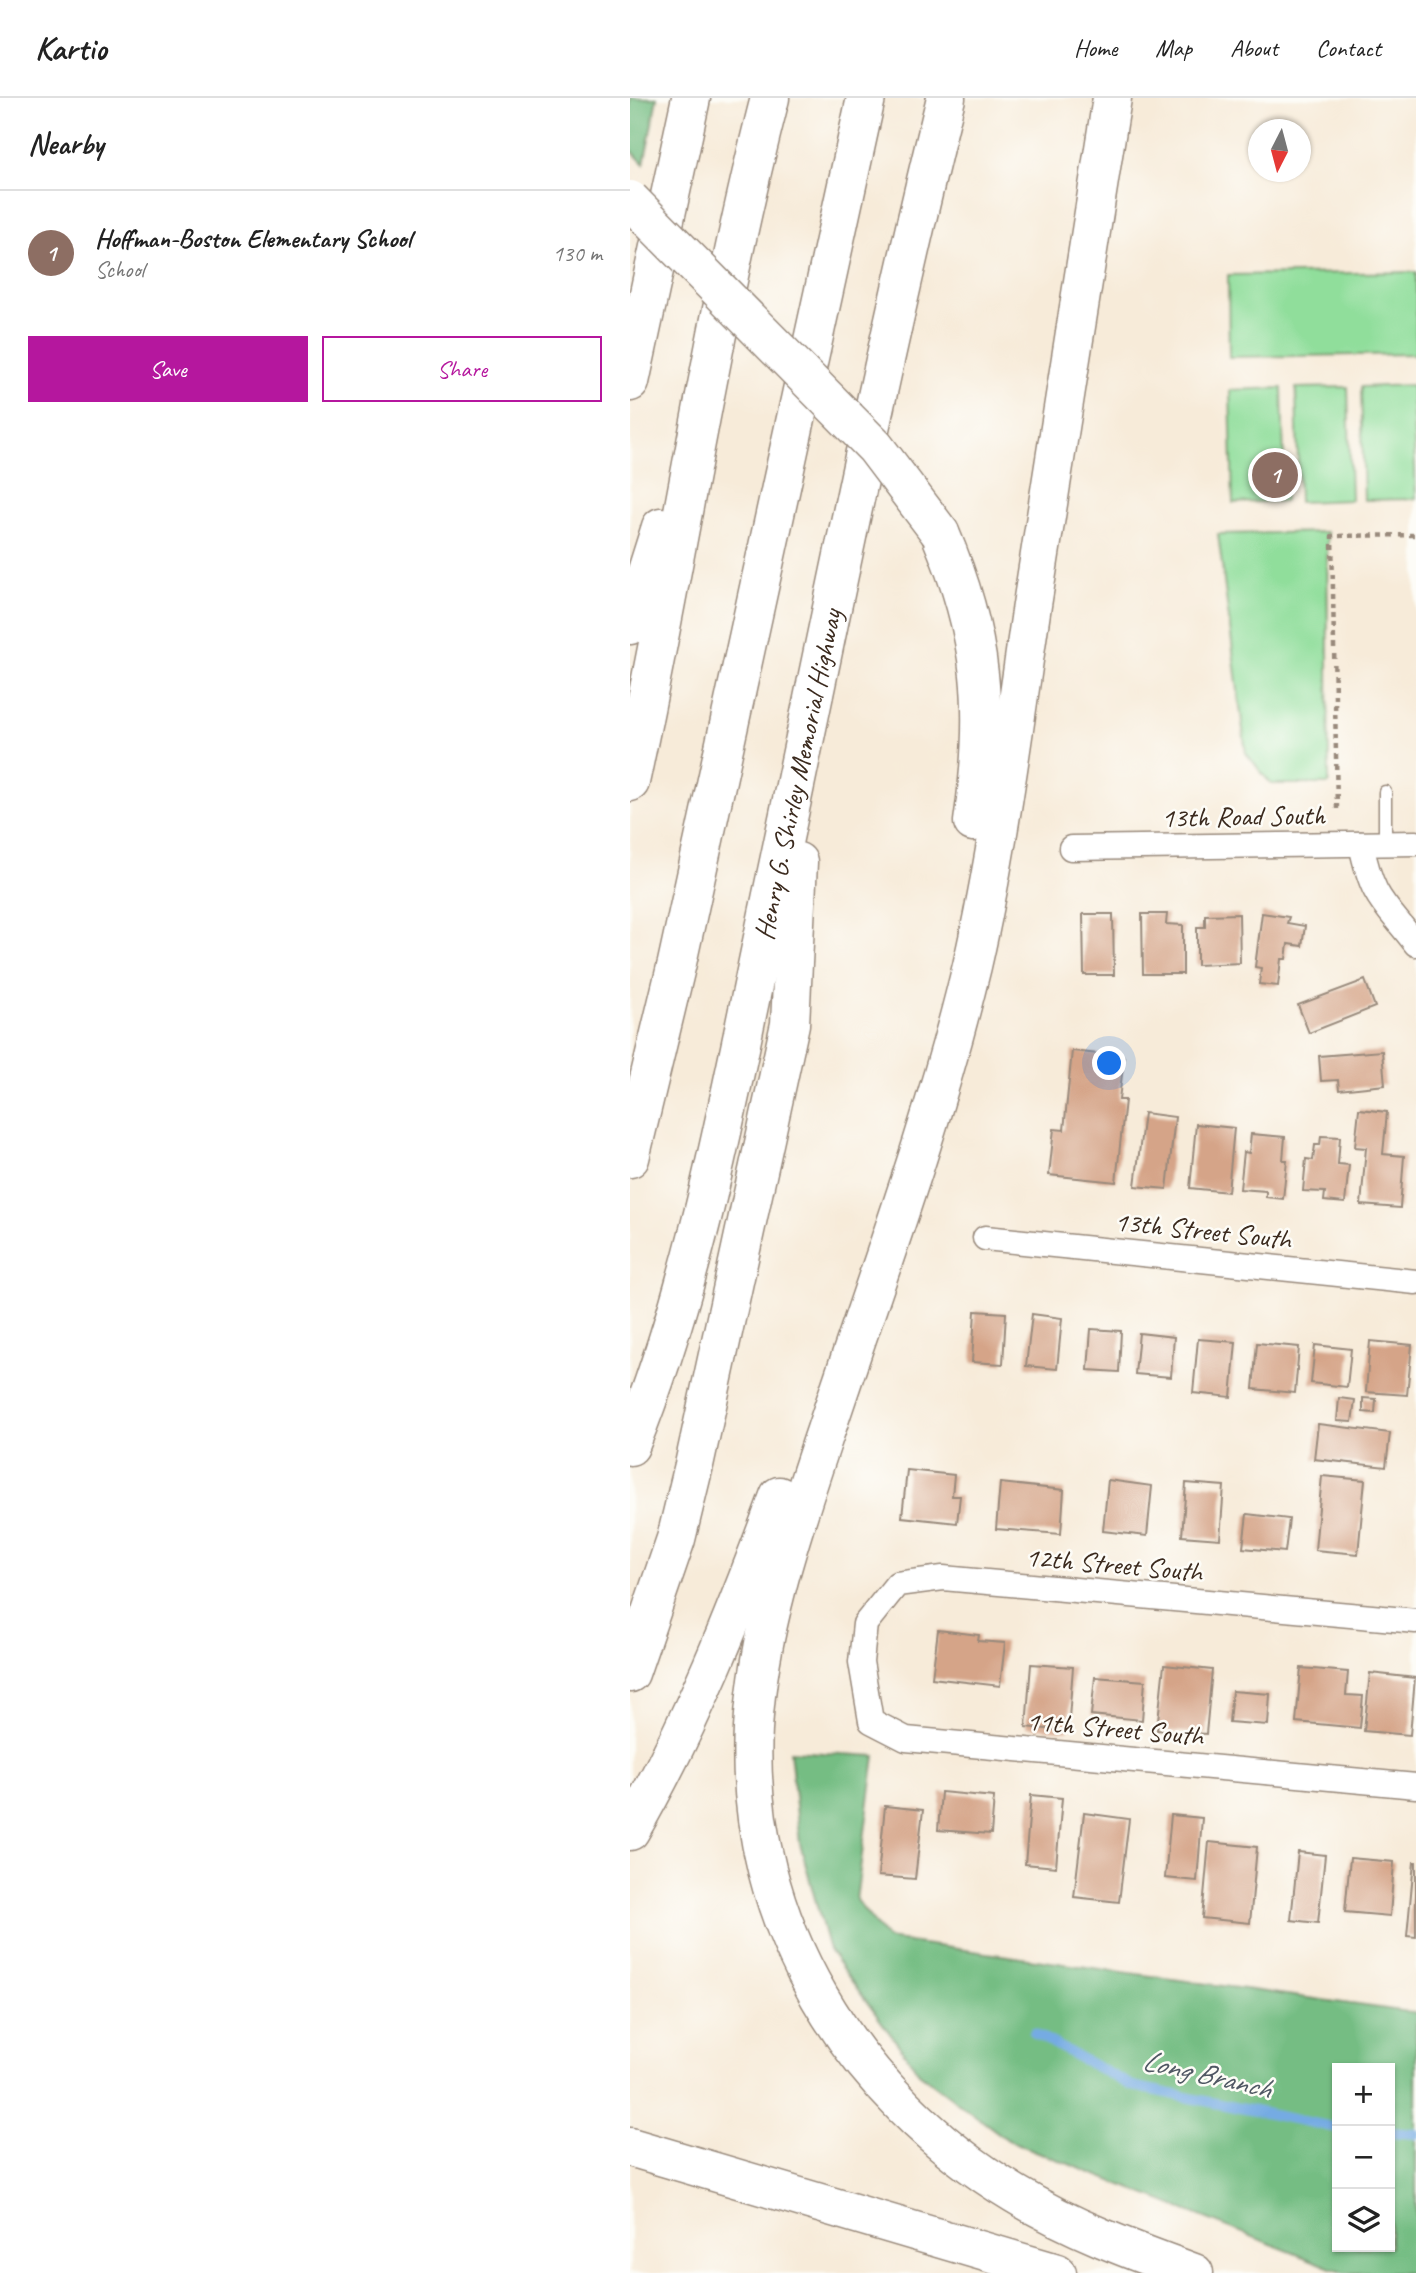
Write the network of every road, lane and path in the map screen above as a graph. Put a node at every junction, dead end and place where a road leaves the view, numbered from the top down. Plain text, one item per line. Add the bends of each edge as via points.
1 (691, 98) edge
2 (770, 98) edge
3 (866, 98) edge
4 (946, 98) edge
5 (1111, 98) edge
6 (630, 200) edge
7 (630, 382) edge
8 (702, 399) junction
9 (1416, 536) edge
10 (630, 625) edge
11 (804, 745) junction
12 (630, 782) edge
13 (1385, 792) dead end
14 (1337, 808) dead end
15 (1416, 843) edge
16 (1373, 844) junction
17 (1070, 848) dead end
18 (1416, 944) edge
19 (960, 1015) junction
20 (630, 1158) edge
21 (985, 1238) dead end
22 (877, 1274) junction
23 (1416, 1282) edge
24 (630, 1447) edge
25 (1416, 1621) edge
26 (861, 1662) joint
27 (630, 1673) edge
28 (1416, 1786) edge
29 (630, 1831) edge
30 (630, 2147) edge
31 (630, 2173) edge
32 (794, 2194) junction
33 (1056, 2273) edge
34 (1194, 2273) edge

1 - 7 highway
2 - 8 highway
3 - 20 highway
4 - 11 highway, Henry G. Shirley Memorial Highway
5 - 19 highway via 997,840
6 - 19 highway, bridge via 874,447 940,533 968,606 983,713 962,898
8 - 10 highway
8 - 12 highway via 664,622
9 - 14 path via 1332,536
11 - 24 highway, Henry G. Shirley Memorial Highway via 709,1191 662,1357
11 - 27 highway via 790,1024 676,1539
13 - 16 lane
15 - 16 street, 13th Road South
16 - 17 street, 13th Road South
16 - 18 street via 1368,881 1383,908
19 - 22 highway
21 - 23 street, 13th Street South
22 - 29 highway via 817,1380 734,1612 673,1749
22 - 34 highway via 789,1545 758,1686 753,1725 755,1798 778,1910 794,1951 835,2026 914,2119 979,2170 1044,2210
25 - 26 street, 12th Street South via 943,1578 897,1584 865,1624
26 - 28 street, 11th Street South via 871,1721 906,1739
30 - 32 highway
31 - 32 highway
32 - 33 highway

